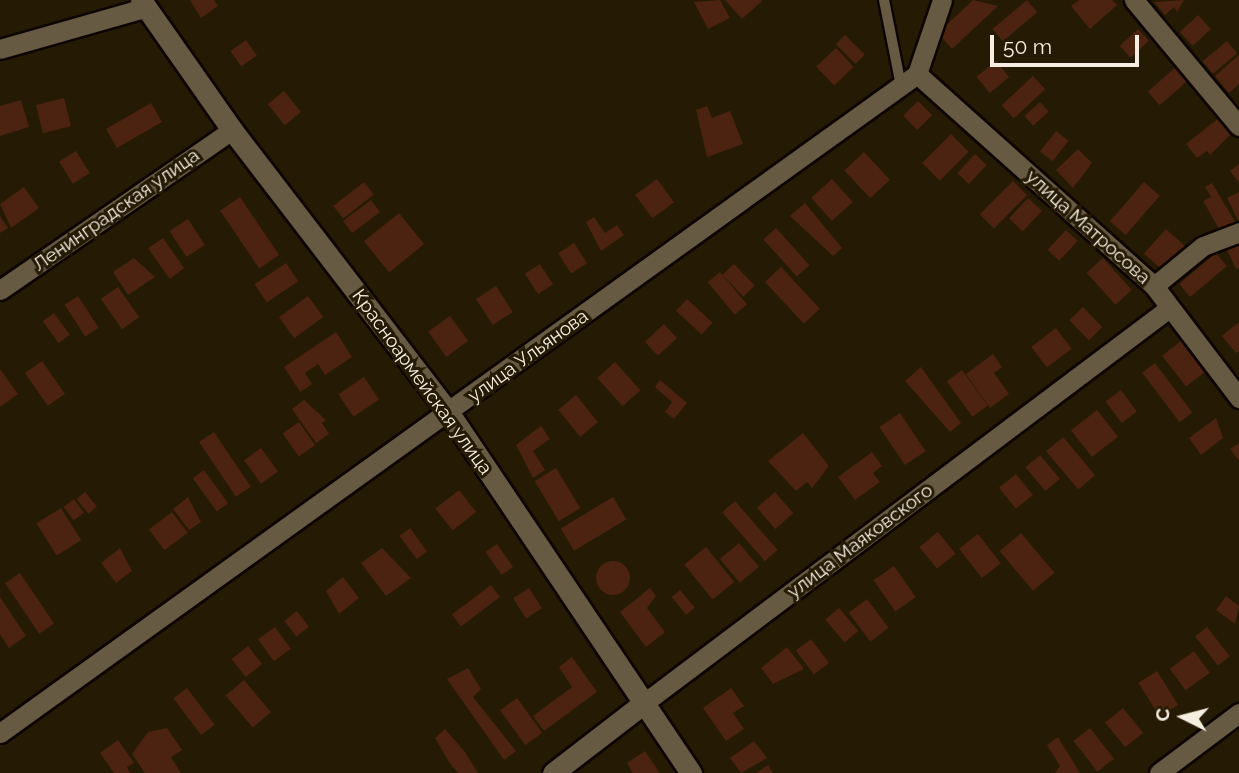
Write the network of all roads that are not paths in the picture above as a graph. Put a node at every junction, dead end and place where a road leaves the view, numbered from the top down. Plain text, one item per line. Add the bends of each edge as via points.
1 (884, 0) edge
2 (943, 0) edge
3 (1135, 0) edge
4 (143, 4) edge
5 (0, 49) edge
6 (908, 77) junction
7 (1239, 126) edge
8 (232, 130) junction
9 (1239, 232) edge
10 (1154, 286) junction
11 (0, 290) edge
12 (1167, 309) junction
13 (1239, 398) edge
14 (449, 413) junction
15 (644, 703) junction
16 (1239, 713) edge
17 (0, 733) edge
18 (553, 773) edge
19 (691, 773) edge
20 (1159, 773) edge

1 - 6 lane
2 - 6 street
3 - 7 street
4 - 5 street
4 - 8 street, Красноармейская улица
6 - 10 street, улица Матросова
6 - 14 street, улица Ульянова
8 - 11 street, Ленинградская улица
8 - 14 street, Красноармейская улица
9 - 10 street via 1203,246
10 - 12 street, улица Матросова
12 - 13 street, улица Матросова
12 - 15 street, улица Маяковского
14 - 15 street, Красноармейская улица
14 - 17 street, улица Ульянова
15 - 18 street, улица Маяковского
15 - 19 street, Красноармейская улица
16 - 20 street

